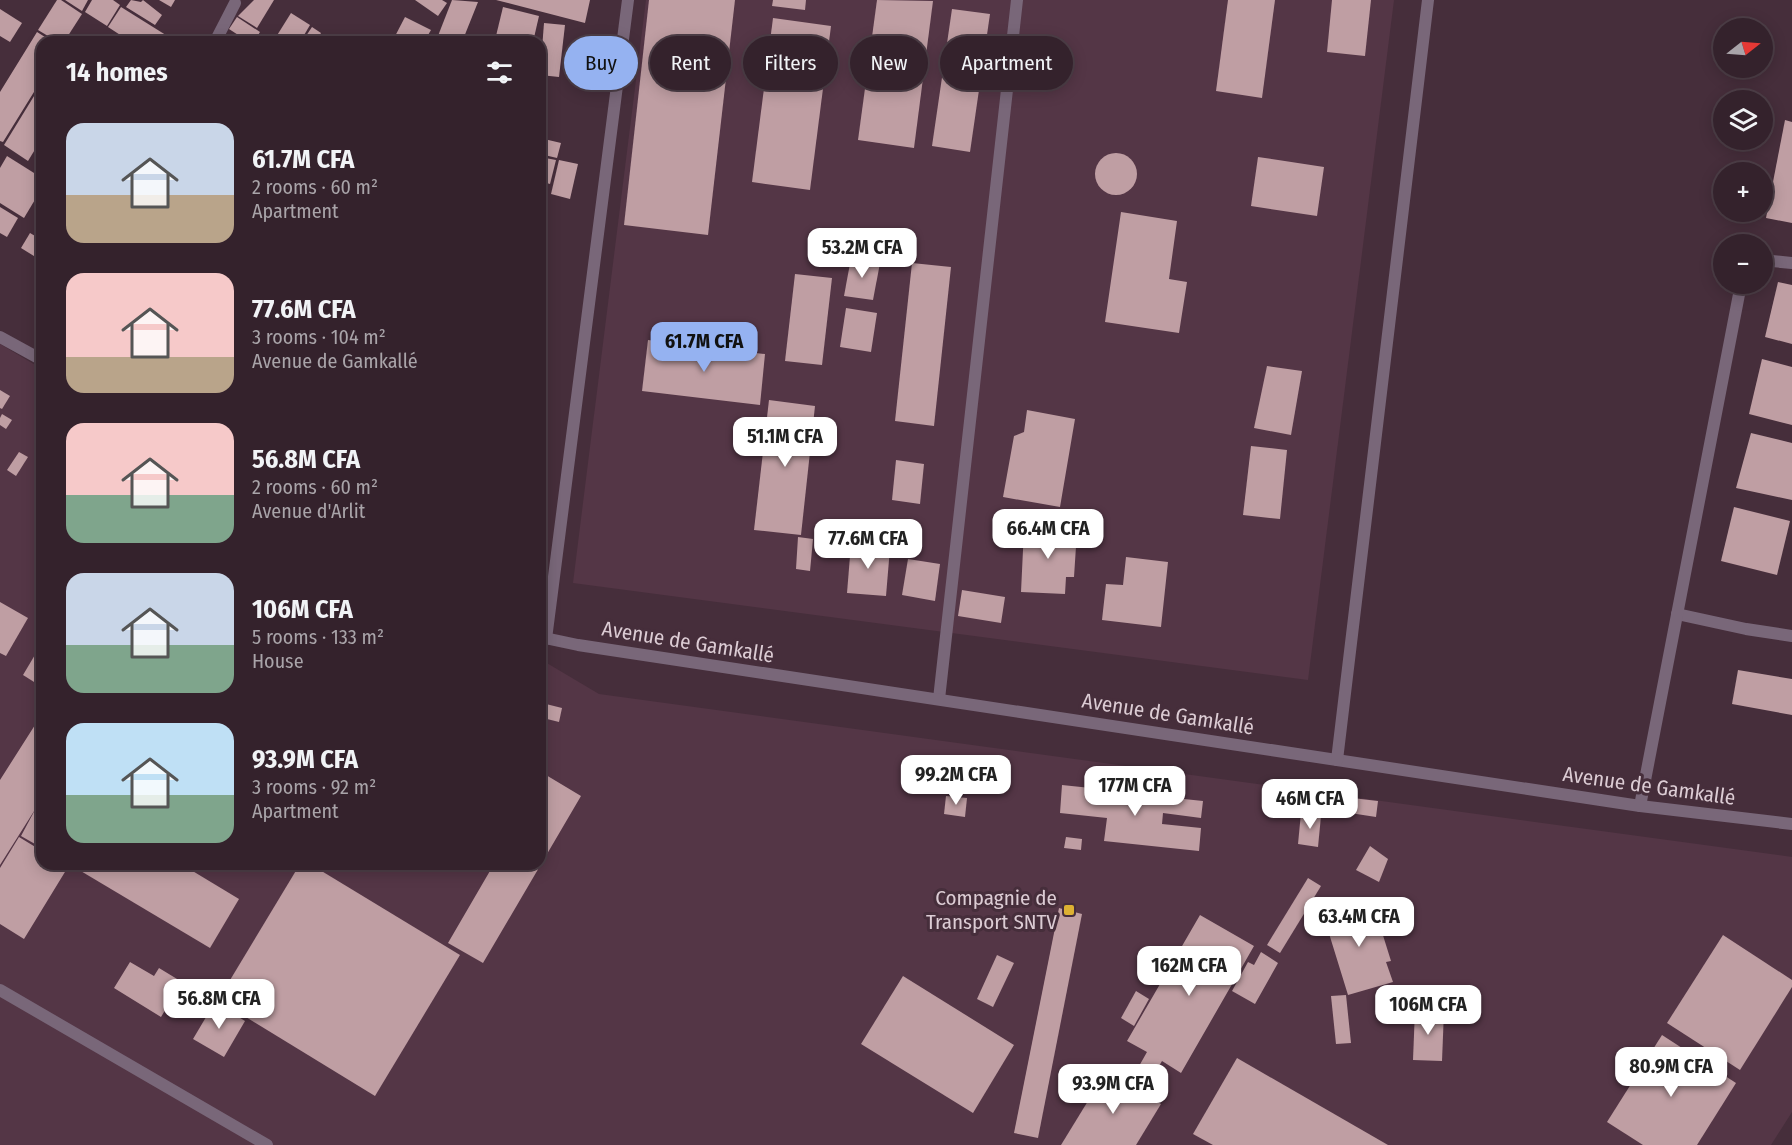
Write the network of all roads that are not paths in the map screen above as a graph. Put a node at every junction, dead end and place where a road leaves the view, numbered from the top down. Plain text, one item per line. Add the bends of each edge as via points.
1 (628, 0) edge
2 (1017, 0) edge
3 (1428, 0) edge
4 (234, 1) edge
5 (218, 36) edge
6 (1773, 261) edge
7 (1792, 263) edge
8 (1739, 294) edge
9 (0, 337) edge
10 (36, 357) edge
11 (1677, 614) junction
12 (546, 615) edge
13 (1792, 636) edge
14 (546, 638) edge
15 (939, 699) junction
16 (1337, 759) junction
17 (1640, 806) junction
18 (1792, 824) edge
19 (0, 990) edge
20 (267, 1145) edge

1 - 12 street
2 - 15 street
3 - 16 street
4 - 5 street
6 - 7 street
8 - 11 street
9 - 10 street
11 - 13 street
11 - 17 street
14 - 15 street, Avenue de Gamkallé
15 - 16 street, Avenue de Gamkallé
16 - 17 street, Avenue de Gamkallé
17 - 18 street, Avenue de Gamkallé
19 - 20 street

